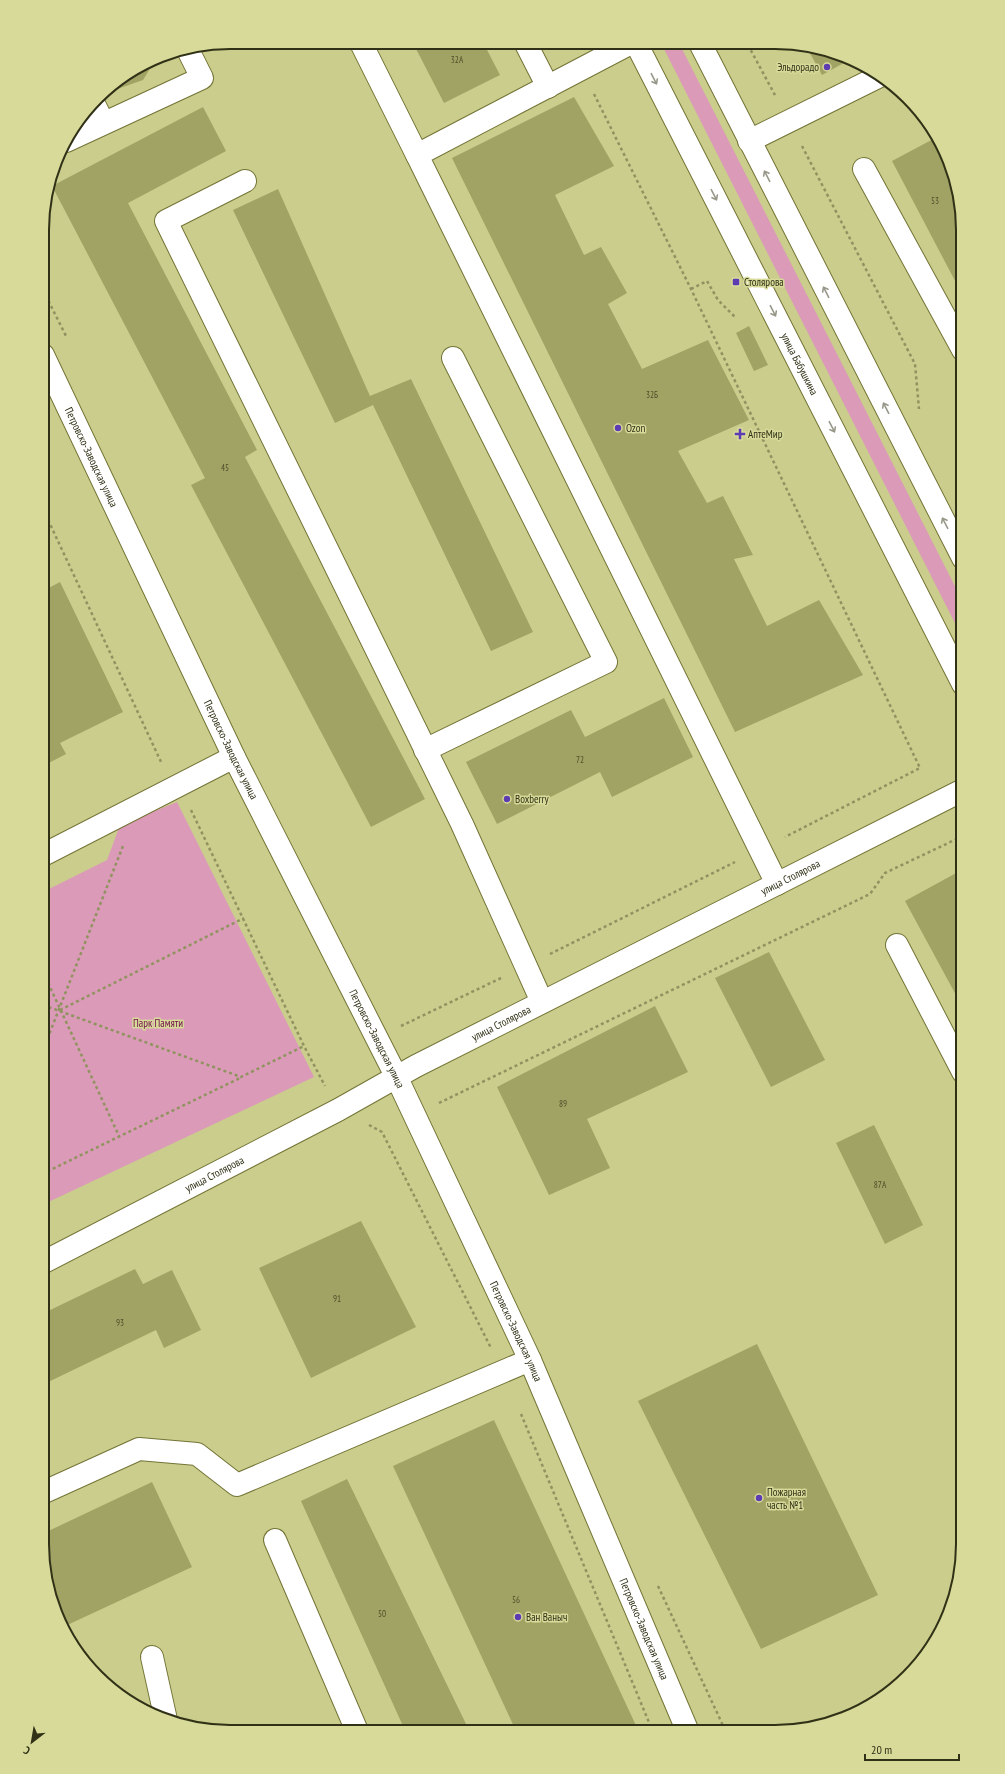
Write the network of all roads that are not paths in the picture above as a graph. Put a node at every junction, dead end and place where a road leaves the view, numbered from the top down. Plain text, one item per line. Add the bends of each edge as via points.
1 (364, 49) edge
2 (529, 49) edge
3 (620, 49) edge
4 (640, 49) edge
5 (703, 49) edge
6 (190, 53) edge
7 (874, 79) edge
8 (548, 87) junction
9 (99, 113) edge
10 (81, 128) edge
11 (749, 141) junction
12 (417, 155) junction
13 (864, 169) dead end
14 (245, 181) dead end
15 (956, 337) edge
16 (452, 358) dead end
17 (49, 368) edge
18 (956, 544) edge
19 (956, 670) edge
20 (425, 750) junction
21 (234, 757) junction
22 (956, 794) edge
23 (49, 852) edge
24 (777, 884) junction
25 (897, 945) dead end
26 (542, 1002) junction
27 (956, 1059) edge
28 (396, 1076) junction
29 (49, 1258) edge
30 (530, 1360) junction
31 (49, 1490) edge
32 (275, 1540) dead end
33 (152, 1657) dead end
34 (164, 1712) edge
35 (354, 1725) edge
36 (685, 1725) edge

1 - 12 street
2 - 8 street
3 - 8 street
4 -> 19 street, улица Бабушкина
5 - 11 street
6 - 9 street via 202,78
7 - 11 street
8 - 12 street
9 - 10 street
18 -> 11 street
12 - 24 street
13 - 15 street
14 - 20 street via 166,221
16 - 20 street via 606,662
17 - 21 street, Петровско-Заводская улица
20 - 26 street via 462,824
21 - 23 street
21 - 28 street, Петровско-Заводская улица
22 - 24 street, улица Столярова
24 - 26 street, улица Столярова
25 - 27 street
26 - 28 street, улица Столярова
28 - 29 street, улица Столярова via 331,1114
28 - 30 street, Петровско-Заводская улица
30 - 31 street via 237,1485 197,1454 139,1449
30 - 36 street, Петровско-Заводская улица
32 - 35 street
33 - 34 street

